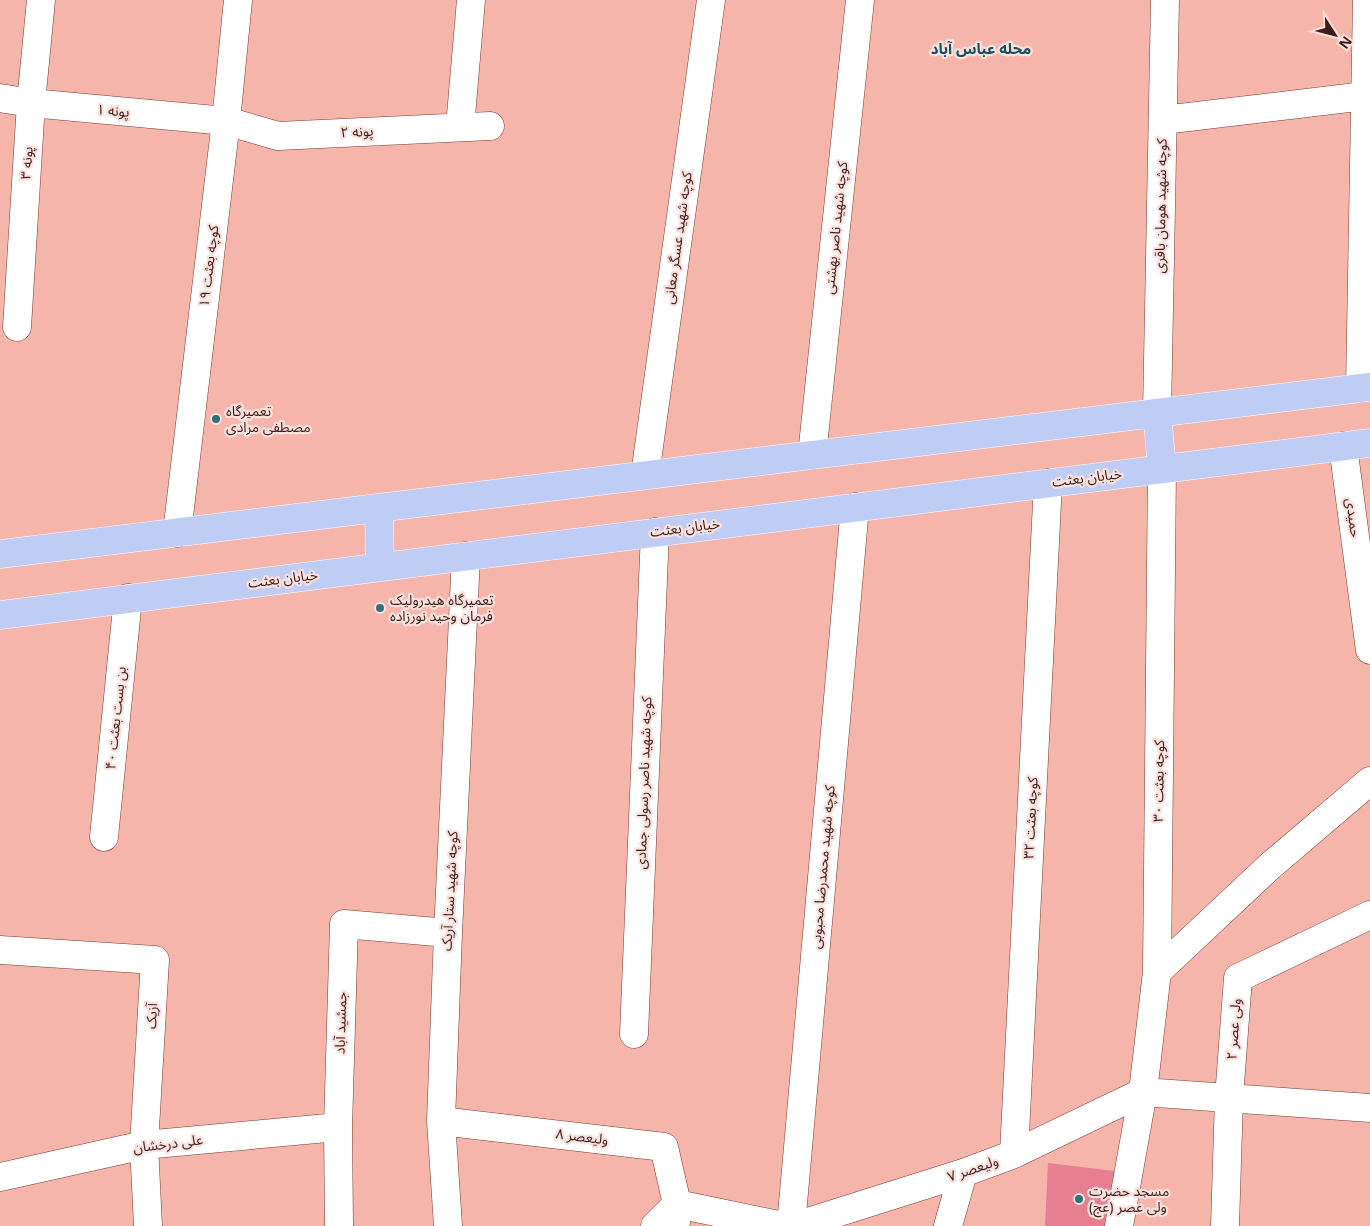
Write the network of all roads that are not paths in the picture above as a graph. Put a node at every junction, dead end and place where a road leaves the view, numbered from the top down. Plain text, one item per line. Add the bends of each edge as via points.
1 (41, 0) edge
2 (238, 0) edge
3 (471, 0) edge
4 (712, 0) edge
5 (860, 0) edge
6 (1165, 0) edge
7 (1367, 0) edge
8 (1365, 96) junction
9 (0, 98) edge
10 (31, 103) junction
11 (1162, 120) junction
12 (226, 121) junction
13 (490, 126) dead end
14 (460, 127) junction
15 (17, 327) dead end
16 (1365, 388) edge
17 (1158, 413) junction
18 (1370, 442) edge
19 (1343, 446) junction
20 (812, 455) junction
21 (1162, 468) junction
22 (645, 475) junction
23 (1048, 483) junction
24 (855, 507) junction
25 (379, 508) junction
26 (655, 532) junction
27 (177, 533) junction
28 (0, 554) edge
29 (466, 556) junction
30 (380, 567) junction
31 (128, 598) junction
32 (0, 614) edge
33 (1370, 650) edge
34 (1370, 781) edge
35 (104, 837) dead end
36 (1370, 915) edge
37 (448, 933) junction
38 (0, 950) edge
39 (1157, 972) junction
40 (634, 1034) dead end
41 (1143, 1092) junction
42 (1229, 1098) junction
43 (1370, 1108) edge
44 (442, 1121) junction
45 (338, 1127) junction
46 (144, 1145) junction
47 (1014, 1154) junction
48 (963, 1173) junction
49 (0, 1177) edge
50 (677, 1215) edge
51 (148, 1226) edge
52 (339, 1226) edge
53 (448, 1226) edge
54 (655, 1226) edge
55 (783, 1226) edge
56 (791, 1226) edge
57 (795, 1226) edge
58 (948, 1226) edge
59 (1119, 1226) edge
60 (1225, 1226) edge

1 - 10 street, پونه ۳
2 - 12 street, کوچه بعثت ۱۹
3 - 14 street
4 - 22 street, کوچه شهید عسگر معانی
5 - 20 street, کوچه شهید ناصر بهشتی
6 - 11 street, کوچه شهید هومان باقری
7 - 8 street
8 - 11 street
8 - 16 street
9 - 10 street, پونه ۱
10 - 12 street, پونه ۱
10 - 15 street, پونه ۳
11 - 17 street, کوچه شهید هومان باقری
12 - 14 street, پونه ۲ via 278,136
12 - 27 street, کوچه بعثت ۱۹
13 - 14 street, پونه ۲
16 - 17 main road
17 - 20 main road
17 - 21 main road
18 - 19 main road, خیابان بعثت
19 - 21 main road, خیابان بعثت
19 - 33 street, حمیدی
20 - 22 main road
21 - 23 main road, خیابان بعثت
21 - 39 street, کوچه بعثت ۳۰
22 - 25 main road
23 - 24 main road, خیابان بعثت
23 - 47 street, کوچه بعثت ۳۲
24 - 26 main road, خیابان بعثت
24 - 56 street, کوچه شهید محمدرضا محبوبی
25 - 27 main road
25 - 30 main road
26 - 29 main road, خیابان بعثت
26 - 40 street, کوچه شهید ناصر رسولی جمادی
27 - 28 main road
29 - 30 main road, خیابان بعثت
29 - 37 street, کوچه شهید ستار آریک
30 - 31 main road, خیابان بعثت
31 - 32 main road, خیابان بعثت
31 - 35 street, بن بست بعثت ۴۰
34 - 39 street via 1270,866
36 - 42 street, ولی عصر ۲ via 1238,978
37 - 44 street, کوچه شهید ستار آریک
37 - 45 street, جمشید آباد via 344,924
38 - 46 street, آزیک via 155,960
39 - 41 street, کوچه بعثت ۳۰
41 - 42 street
41 - 47 street, ولیعصر ۷
41 - 59 street, کوچه بعثت ۳۰
42 - 43 street
42 - 60 street, ولی عصر ۲
44 - 50 street, ولیعصر ۸ via 664,1147
44 - 53 street, کوچه شهید ستار آریک
45 - 46 street, علی درخشان
45 - 52 street, جمشید آباد
46 - 49 street, علی درخشان
46 - 51 street, آزیک
47 - 48 street, ولیعصر ۷
48 - 57 street, ولیعصر ۷
48 - 58 street
50 - 54 street
50 - 55 street

